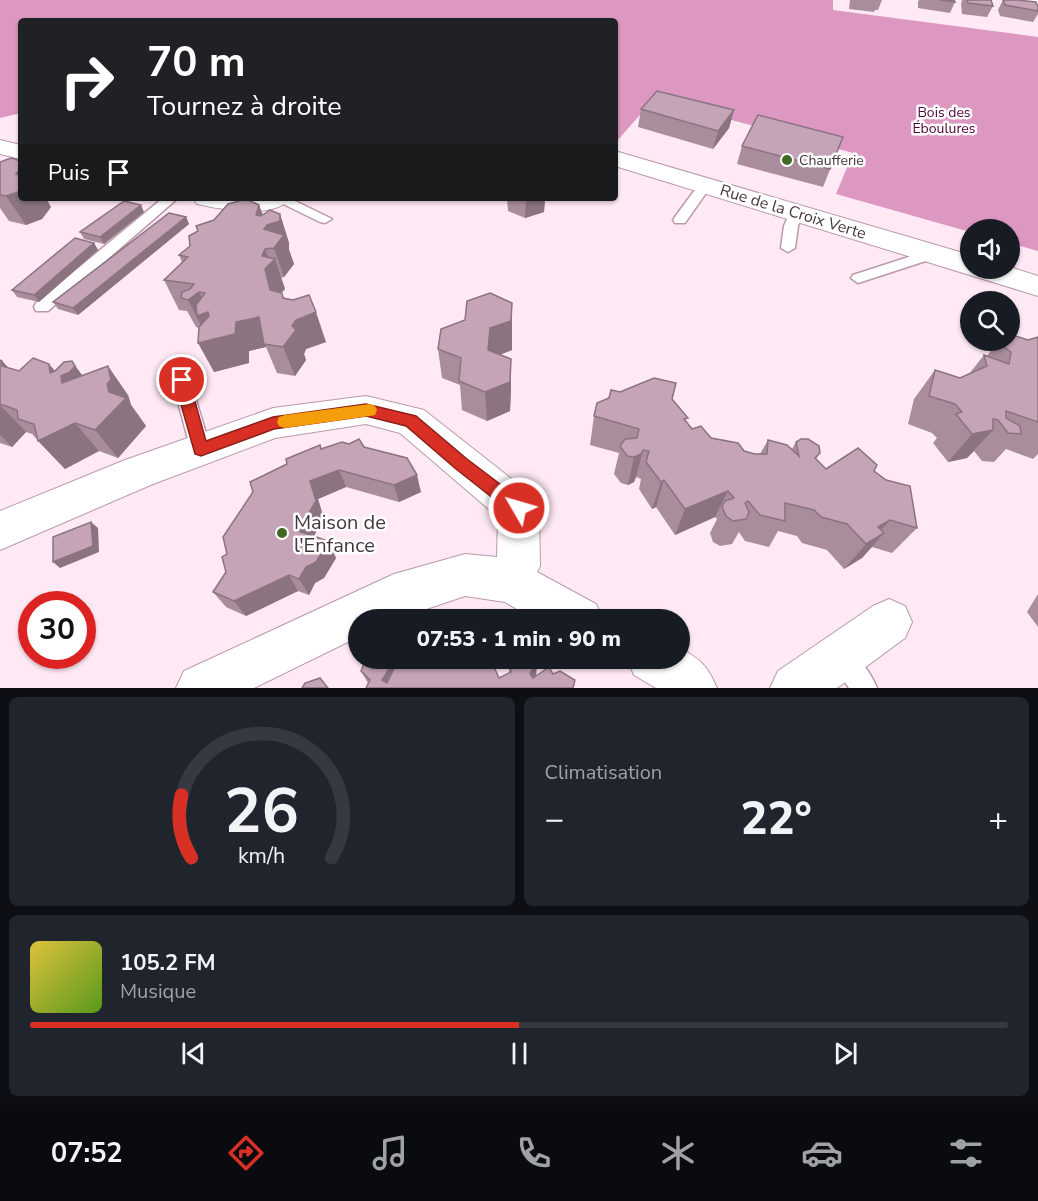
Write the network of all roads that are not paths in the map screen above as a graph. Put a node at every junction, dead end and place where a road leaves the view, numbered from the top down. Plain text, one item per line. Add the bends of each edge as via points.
1 (1022, 0) edge
2 (1038, 2) edge
3 (618, 159) edge
4 (705, 186) junction
5 (167, 201) edge
6 (218, 201) edge
7 (269, 205) edge
8 (796, 213) junction
9 (325, 219) dead end
10 (680, 220) dead end
11 (788, 248) dead end
12 (933, 254) junction
13 (960, 262) edge
14 (858, 278) dead end
15 (1016, 279) edge
16 (1038, 286) edge
17 (42, 307) dead end
18 (182, 380) dead end
19 (201, 450) junction
20 (0, 531) edge
21 (511, 581) junction
22 (561, 609) edge
23 (889, 622) dead end
24 (670, 669) edge
25 (852, 672) edge
26 (201, 688) edge
27 (692, 688) edge
28 (795, 688) edge

1 - 2 street
3 - 4 street, Rue de la Croix Verte
4 - 8 street, Rue de la Croix Verte
4 - 10 lane
5 - 17 lane
6 - 7 street
7 - 9 lane
8 - 11 lane
8 - 12 street, Rue de la Croix Verte
12 - 13 street, Rue de la Croix Verte
12 - 14 lane
15 - 16 street
18 - 19 lane
19 - 20 street
19 - 21 street via 273,423 366,410 411,421 519,508 518,566
21 - 22 street
21 - 26 street via 465,575 394,596
23 - 25 street
24 - 27 street via 684,677
25 - 28 street

